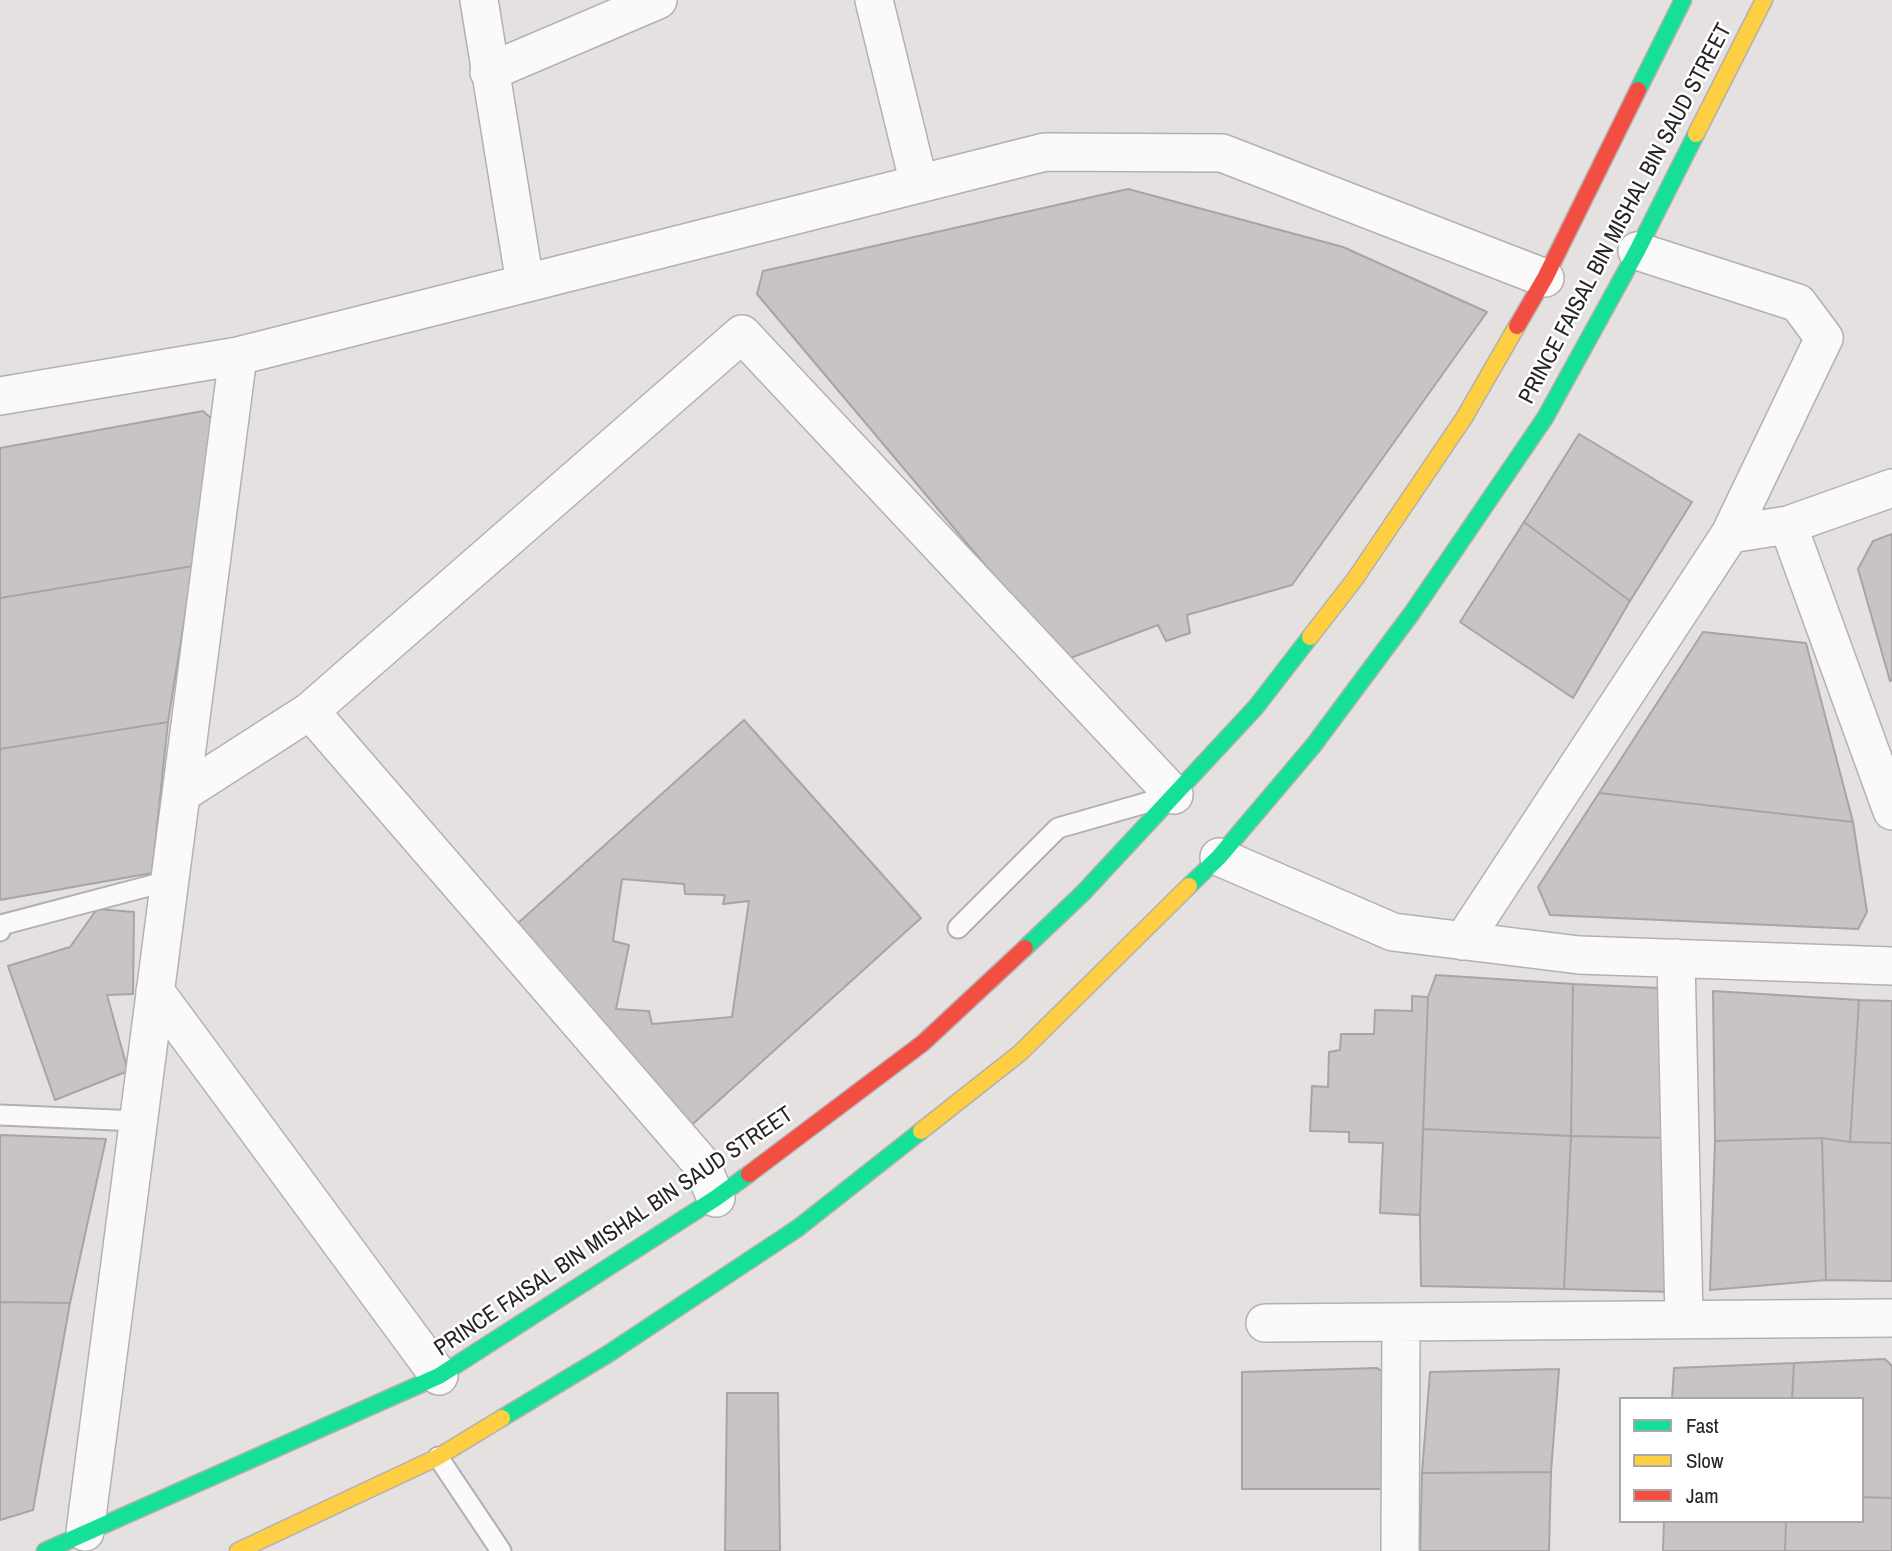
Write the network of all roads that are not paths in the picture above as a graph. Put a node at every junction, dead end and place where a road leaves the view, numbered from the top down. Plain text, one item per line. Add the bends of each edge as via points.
1 (479, 0) edge
2 (658, 0) edge
3 (874, 0) edge
4 (1683, 0) edge
5 (1764, 0) edge
6 (489, 72) junction
7 (919, 184) junction
8 (1637, 251) junction
9 (1545, 278) junction
10 (525, 283) junction
11 (239, 356) junction
12 (0, 396) edge
13 (1892, 488) edge
14 (1788, 525) junction
15 (1730, 534) junction
16 (310, 711) junction
17 (181, 794) junction
18 (1174, 795) junction
19 (1892, 811) edge
20 (1219, 857) junction
21 (169, 881) junction
22 (958, 928) dead end
23 (0, 931) edge
24 (1463, 940) junction
25 (1676, 958) junction
26 (1892, 966) edge
27 (155, 991) junction
28 (0, 1115) edge
29 (138, 1121) junction
30 (716, 1198) junction
31 (1892, 1318) edge
32 (1684, 1320) junction
33 (1401, 1322) junction
34 (1265, 1323) dead end
35 (439, 1376) junction
36 (438, 1457) junction
37 (85, 1532) junction
38 (45, 1551) edge
39 (238, 1551) edge
40 (501, 1551) edge
41 (1400, 1551) edge

1 - 6 street
2 - 6 street
3 - 7 street
4 - 9 street, PRINCE FAISAL BIN MISHAL BIN SAUD STREET
5 - 8 street, PRINCE FAISAL BIN MISHAL BIN SAUD STREET
6 - 10 street
7 - 9 street via 1045,152 1222,153
7 - 10 street
8 - 15 street via 1798,303 1824,338
8 - 20 street, PRINCE FAISAL BIN MISHAL BIN SAUD STREET via 1545,418 1412,613 1313,746
9 - 18 street, PRINCE FAISAL BIN MISHAL BIN SAUD STREET via 1464,418 1355,579 1256,707
10 - 11 street
11 - 12 street
11 - 17 street
13 - 14 street
14 - 15 street
14 - 19 street
15 - 24 street
16 - 17 street
16 - 18 street via 742,334
16 - 30 street via 700,1162
17 - 21 street
18 - 22 lane via 1058,828
18 - 30 street, PRINCE FAISAL BIN MISHAL BIN SAUD STREET via 1083,893 923,1043
20 - 24 street via 1393,932
20 - 36 street, PRINCE FAISAL BIN MISHAL BIN SAUD STREET via 1020,1053 798,1228 608,1354
21 - 23 lane via 1,925
21 - 27 street
24 - 25 street via 1578,955
25 - 26 street
25 - 32 street
27 - 29 street
27 - 35 street
28 - 29 lane
29 - 37 street
30 - 35 street, PRINCE FAISAL BIN MISHAL BIN SAUD STREET
31 - 32 street
32 - 33 street
33 - 34 street
33 - 41 street
35 - 37 street, PRINCE FAISAL BIN MISHAL BIN SAUD STREET
36 - 39 street, PRINCE FAISAL BIN MISHAL BIN SAUD STREET
36 - 40 lane
37 - 38 street, PRINCE FAISAL BIN MISHAL BIN SAUD STREET

